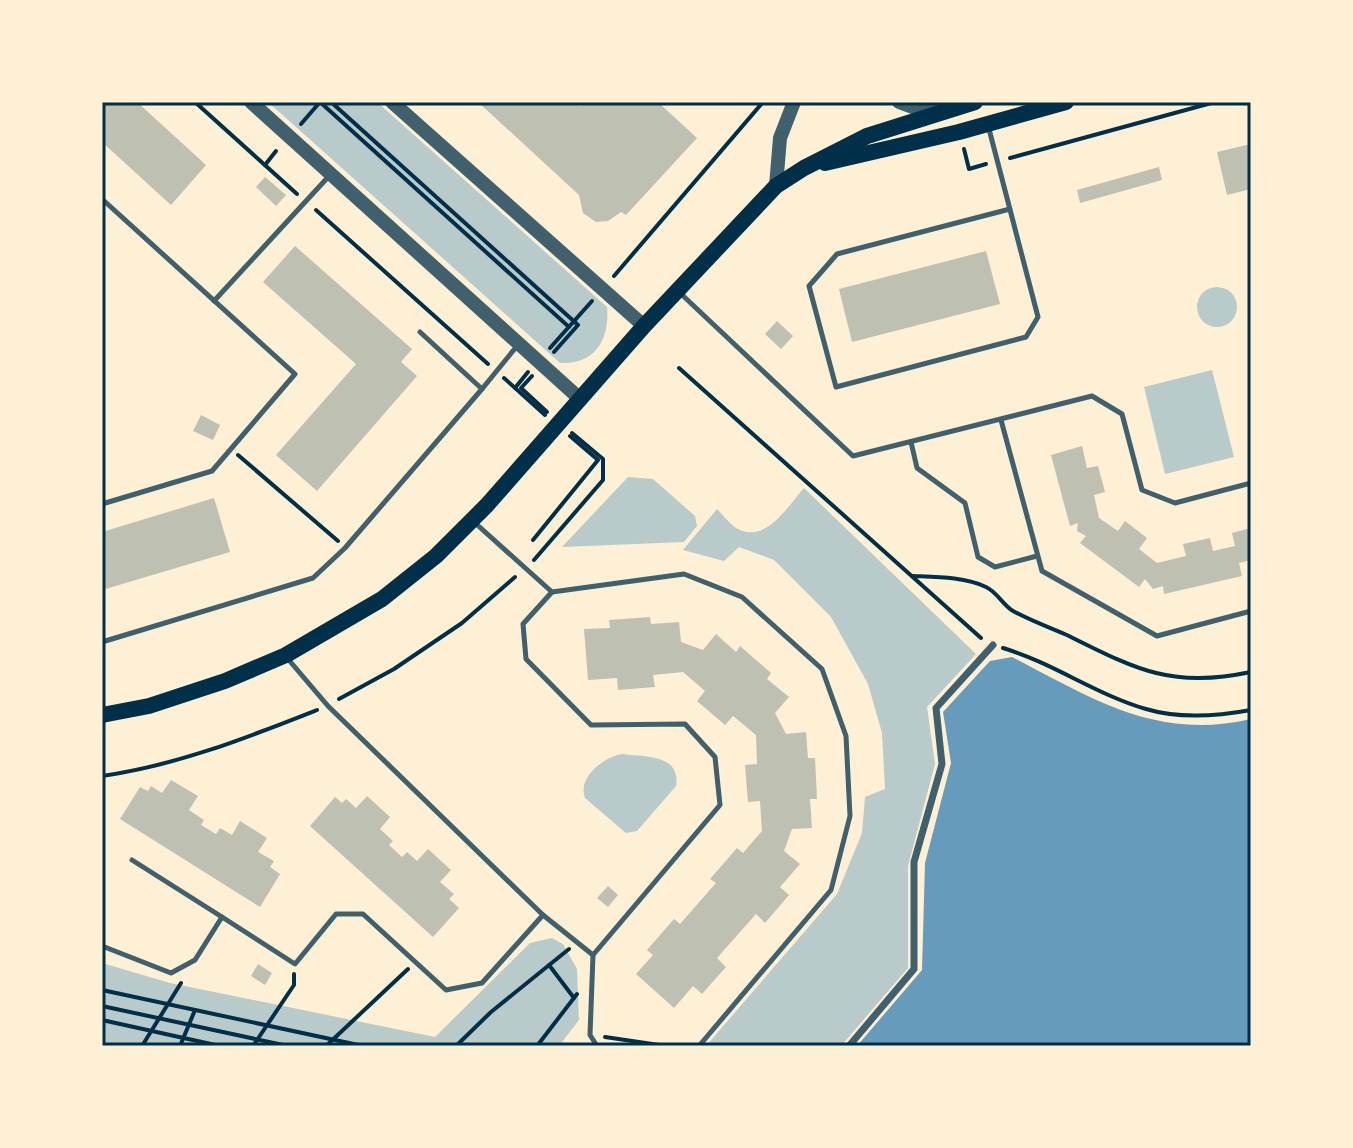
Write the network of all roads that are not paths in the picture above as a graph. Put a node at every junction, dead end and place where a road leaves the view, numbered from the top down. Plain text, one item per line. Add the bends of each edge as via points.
1 (251, 102) edge
2 (392, 102) edge
3 (794, 102) edge
4 (899, 102) edge
5 (975, 102) edge
6 (1066, 102) edge
7 (940, 112) junction
8 (988, 124) junction
9 (804, 168) junction
10 (331, 174) junction
11 (776, 186) junction
12 (102, 199) edge
13 (1010, 209) junction
14 (678, 291) junction
15 (214, 301) junction
16 (644, 326) junction
17 (420, 332) dead end
18 (519, 343) junction
19 (482, 389) junction
20 (579, 398) junction
21 (1001, 420) junction
22 (911, 442) junction
23 (1251, 483) edge
24 (102, 504) edge
25 (472, 520) junction
26 (1037, 556) junction
27 (552, 592) junction
28 (1251, 611) edge
29 (102, 642) edge
30 (993, 645) road end
31 (286, 655) junction
32 (102, 715) edge
33 (132, 860) dead end
34 (543, 915) junction
35 (222, 917) junction
36 (102, 946) edge
37 (593, 955) junction
38 (597, 1046) edge
39 (699, 1046) edge
40 (849, 1046) edge

1 - 10 street
2 - 16 street
3 - 11 street via 780,138
4 - 7 street
5 - 7 main road
6 - 8 main road
7 - 9 main road via 867,136
8 - 9 main road
8 - 13 lane
9 - 11 main road
10 - 15 lane
10 - 18 street
11 - 14 main road
12 - 15 lane
13 - 13 lane via 1038,317 1026,337 836,387 809,286 837,254
14 - 16 main road
14 - 22 lane via 853,456
15 - 24 lane via 295,374 212,471
16 - 20 main road
17 - 19 lane
18 - 19 lane
18 - 20 street
19 - 29 lane via 313,578
20 - 25 main road
21 - 22 lane
21 - 23 lane via 1092,396 1122,414 1142,490 1175,503
21 - 26 lane
22 - 26 lane via 917,468 965,503 978,557 995,567
25 - 27 lane
25 - 31 main road via 382,599
26 - 28 lane via 1042,571 1157,636
27 - 37 lane via 523,624 526,659 591,725 685,724 715,757 720,805
27 - 39 lane via 684,574 742,597 822,669 846,736 850,816 831,890
30 - 40 street via 936,708 942,764 914,862 914,969
31 - 32 main road via 149,706
31 - 34 lane via 328,706
33 - 35 lane
34 - 35 lane via 482,983 446,990 363,914 336,914 295,964
34 - 37 lane
35 - 36 lane via 195,960 171,973
37 - 38 lane via 590,1035

